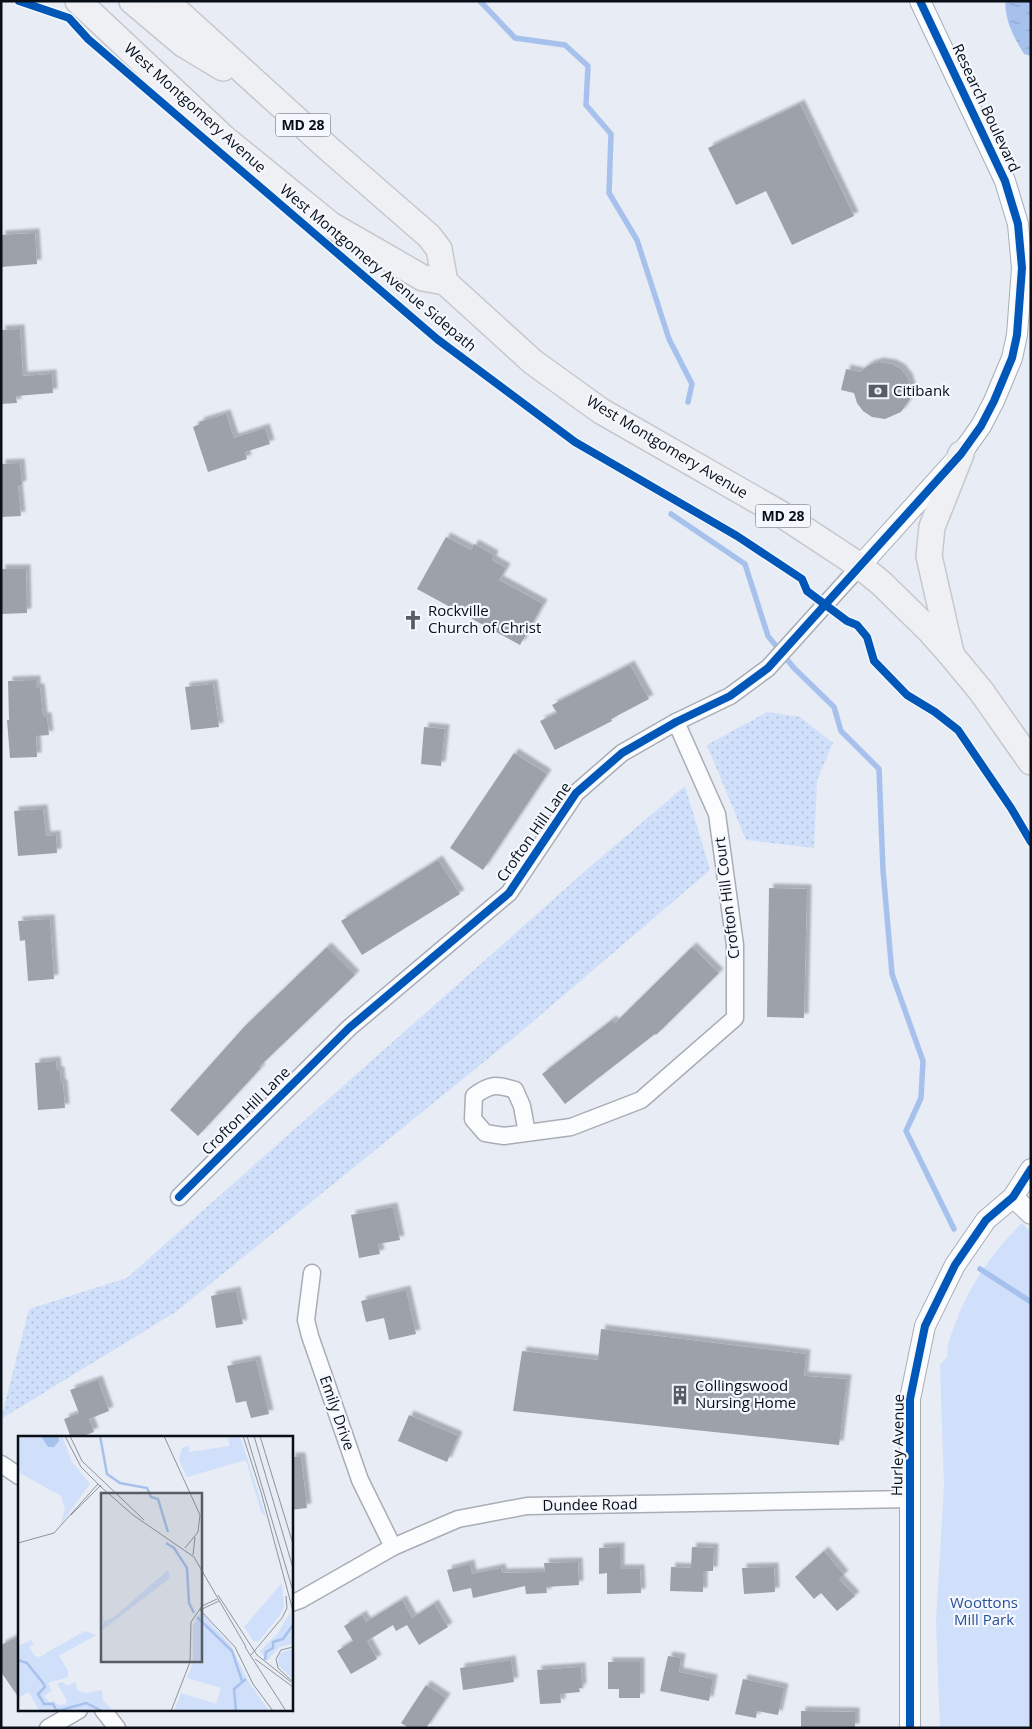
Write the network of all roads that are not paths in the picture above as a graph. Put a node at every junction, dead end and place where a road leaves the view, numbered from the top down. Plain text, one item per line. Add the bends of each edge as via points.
1 (78, 1) edge
2 (132, 1) edge
3 (166, 1) edge
4 (920, 1) edge
5 (267, 93) junction
6 (445, 282) junction
7 (961, 454) junction
8 (860, 566) junction
9 (952, 656) junction
10 (676, 722) junction
11 (1031, 762) edge
12 (527, 1133) dead end
13 (1031, 1169) edge
14 (1022, 1196) edge
15 (179, 1197) dead end
16 (1031, 1214) edge
17 (312, 1274) dead end
18 (1, 1464) edge
19 (18, 1475) edge
20 (910, 1499) junction
21 (393, 1547) junction
22 (292, 1603) edge
23 (76, 1712) edge
24 (105, 1712) edge
25 (48, 1728) edge
26 (117, 1728) edge
27 (910, 1728) edge

1 - 6 main road, West Montgomery Avenue / MD 28 via 224,138 331,225 423,278
2 - 5 main road via 182,44
3 - 5 main road, MD 28
4 - 7 street, Research Boulevard via 1005,182 1018,224 1022,268 1012,358 981,426
5 - 6 main road, MD 28 via 429,236 439,249
6 - 8 main road, West Montgomery Avenue / MD 28 via 534,362 601,411 781,514
7 - 8 street, Research Boulevard
7 - 9 main road via 932,527 930,556
8 - 9 main road, West Montgomery Avenue / MD 28 via 881,583
8 - 10 street, Crofton Hill Lane via 768,668 730,696
9 - 11 main road, West Montgomery Avenue / MD 28
10 - 12 street, Crofton Hill Court via 717,814 735,945 735,1018 641,1100 571,1127
10 - 15 street, Crofton Hill Lane via 622,753 576,793 509,893 349,1028
13 - 14 street, Hurley Avenue
14 - 16 street
14 - 20 street, Hurley Avenue via 986,1220 955,1265 925,1326 910,1399
17 - 21 street, Emily Drive via 306,1320 310,1336 360,1480
18 - 19 street
20 - 21 street, Dundee Road via 527,1506 458,1519
20 - 27 street, Hurley Avenue
21 - 22 street, Dundee Road
23 - 25 street
24 - 26 street

